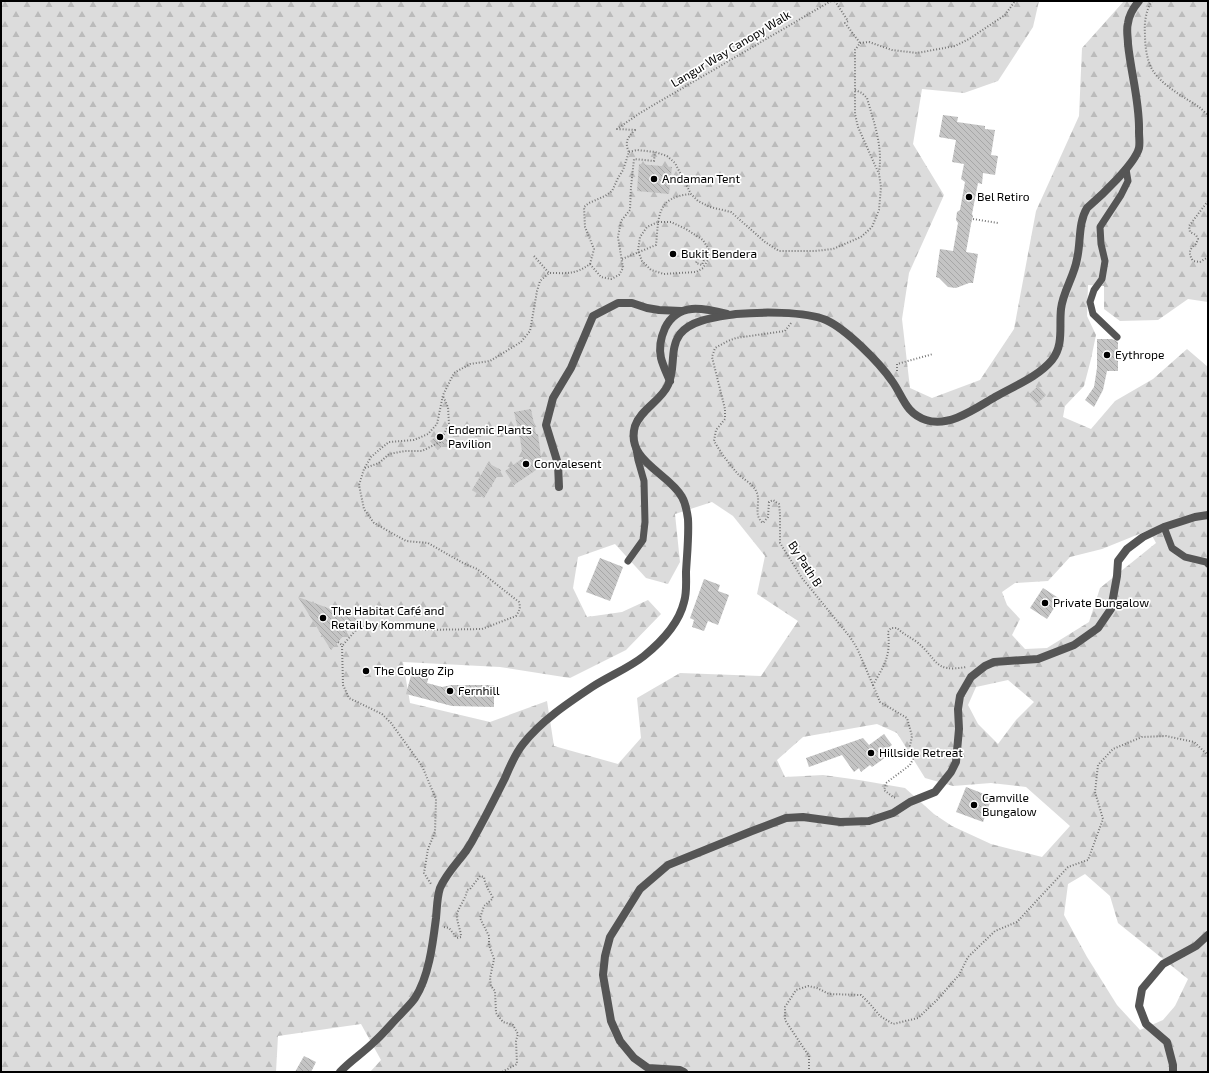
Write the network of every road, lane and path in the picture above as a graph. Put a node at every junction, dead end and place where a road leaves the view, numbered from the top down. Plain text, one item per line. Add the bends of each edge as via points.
1 (831, 1) edge
2 (835, 1) edge
3 (1016, 1) edge
4 (1138, 1) edge
5 (1152, 1) edge
6 (860, 43) junction
7 (855, 90) junction
8 (1208, 115) edge
9 (629, 152) junction
10 (655, 152) junction
11 (1126, 169) junction
12 (879, 174) junction
13 (691, 194) junction
14 (1208, 201) edge
15 (973, 219) dead end
16 (998, 223) dead end
17 (534, 256) dead end
18 (1208, 257) edge
19 (622, 259) junction
20 (705, 259) junction
21 (708, 260) junction
22 (590, 264) junction
23 (549, 273) junction
24 (681, 311) junction
25 (731, 315) junction
26 (798, 315) junction
27 (1117, 337) dead end
28 (933, 354) dead end
29 (897, 371) dead end
30 (670, 382) junction
31 (443, 395) junction
32 (636, 449) junction
33 (364, 469) junction
34 (559, 487) dead end
35 (1208, 515) edge
36 (1164, 528) junction
37 (628, 561) dead end
38 (1208, 564) edge
39 (351, 627) dead end
40 (355, 631) junction
41 (338, 642) dead end
42 (342, 645) junction
43 (970, 666) dead end
44 (873, 685) junction
45 (1208, 755) edge
46 (910, 802) junction
47 (439, 891) junction
48 (435, 926) junction
49 (1208, 935) edge
50 (340, 1072) edge
51 (494, 1072) edge
52 (502, 1072) edge
53 (684, 1072) edge
54 (809, 1072) edge
55 (1173, 1072) edge

1 - 9 path, Langur Way Canopy Walk via 617,129 635,130 627,138 626,146
2 - 6 path via 848,21 845,23
3 - 6 path via 1005,15 955,46 917,53 892,50 870,42
4 - 11 street via 1127,28 1140,122 1140,147
5 - 8 path via 1148,6 1144,25 1150,65 1173,90
6 - 7 path via 855,50
7 - 12 path via 858,127
7 - 12 path via 867,98 879,141
9 - 10 path
9 - 22 path via 612,191 584,208 585,227 594,249
10 - 13 path via 667,156 675,163
10 - 19 path via 654,161 634,159 630,210 621,221 618,237
11 - 26 street via 1084,213 1078,259 1062,304 1061,340 1054,358 1042,370 1026,380 958,418 928,421 914,413 904,404 893,382 861,345 823,318
11 - 27 lane via 1128,181 1122,195 1100,227 1105,261 1102,279 1094,290 1090,302 1093,314
12 - 13 path via 879,210 872,227 861,237 833,249 815,251 779,251 731,212 698,202
13 - 19 path via 667,202 661,209 656,245
14 - 18 path via 1189,226 1190,232 1196,234 1198,239 1189,251 1193,261 1200,262
15 - 16 path
17 - 23 path
19 - 22 path via 623,268 619,275 611,279 601,277
20 - 20 path via 707,252 700,250 696,263 702,265
20 - 21 path
21 - 21 path via 709,250 703,240 686,228 671,222 658,222 647,228 640,237 638,251 642,261 652,270 664,274 696,272 703,268
22 - 23 path via 578,272
23 - 31 path via 540,281 530,331 521,342 490,361 470,364 454,372
24 - 25 street via 704,308
24 - 30 street via 669,320 661,336 661,358
24 - 34 street via 618,303 593,316 571,368 553,398 546,425 558,464
25 - 26 street via 760,312
25 - 30 street via 705,320 687,328 678,337
26 - 44 path, By Path B via 785,331 736,338 715,348 712,357 725,409 725,419 716,430 714,441 721,453 758,494 757,513 761,522 768,516 769,502 773,500 779,504 780,543 802,578 850,637
28 - 29 path via 897,364
30 - 32 street via 639,418 634,437
31 - 33 path via 437,424 428,434 414,440 389,442 371,457
31 - 33 path via 448,407 449,424 440,442 422,451 389,454 379,463
32 - 37 lane via 644,481 646,522 643,540
32 - 47 street via 642,458 677,489 685,501 688,516 685,601 679,616 672,628 644,656 566,706 536,729 521,746 476,834
33 - 40 path via 359,484 364,509 374,523 406,541 428,543 477,569 515,598 520,606 516,616 482,629 421,630 372,623
35 - 36 street
36 - 38 lane via 1172,548 1185,557
36 - 46 street via 1138,541 1118,560 1111,610 1098,628 1074,645 1038,659 994,662 971,677 960,696 956,762 952,772 935,792
39 - 40 path
40 - 42 path
41 - 42 path
42 - 47 path via 343,685 349,698 382,714 391,723 422,766 436,799 435,832 428,849 424,873 428,881
43 - 44 path via 953,669 937,665 917,642 897,628 891,628 888,632 888,658
44 - 46 path via 880,702 907,718 912,736 910,746 915,755 910,766 886,783 884,790 893,797
45 - 54 path via 1194,742 1166,736 1142,737 1113,749 1098,765 1095,792 1103,819 1088,860 1068,867 1017,922 995,931 968,957 958,975 918,1018 893,1024 880,1016 861,995 829,994 808,986 796,990 785,1007 785,1020 809,1056
46 - 53 street via 893,813 869,821 840,822 803,817 786,818 668,866 640,889 610,937 605,956 603,974 611,1021 620,1041 634,1058 648,1068
47 - 48 street
48 - 50 street via 428,967 416,996 376,1041
48 - 52 path via 449,928 458,938 461,937 457,915 462,901 467,890 480,876 484,877 485,885 493,898 484,906 480,918 489,936 494,959 490,978 495,991 496,1013 503,1022 512,1025 518,1034 517,1064
49 - 55 street via 1196,946 1163,964 1142,989 1139,1006 1146,1024 1167,1042
51 - 52 path

